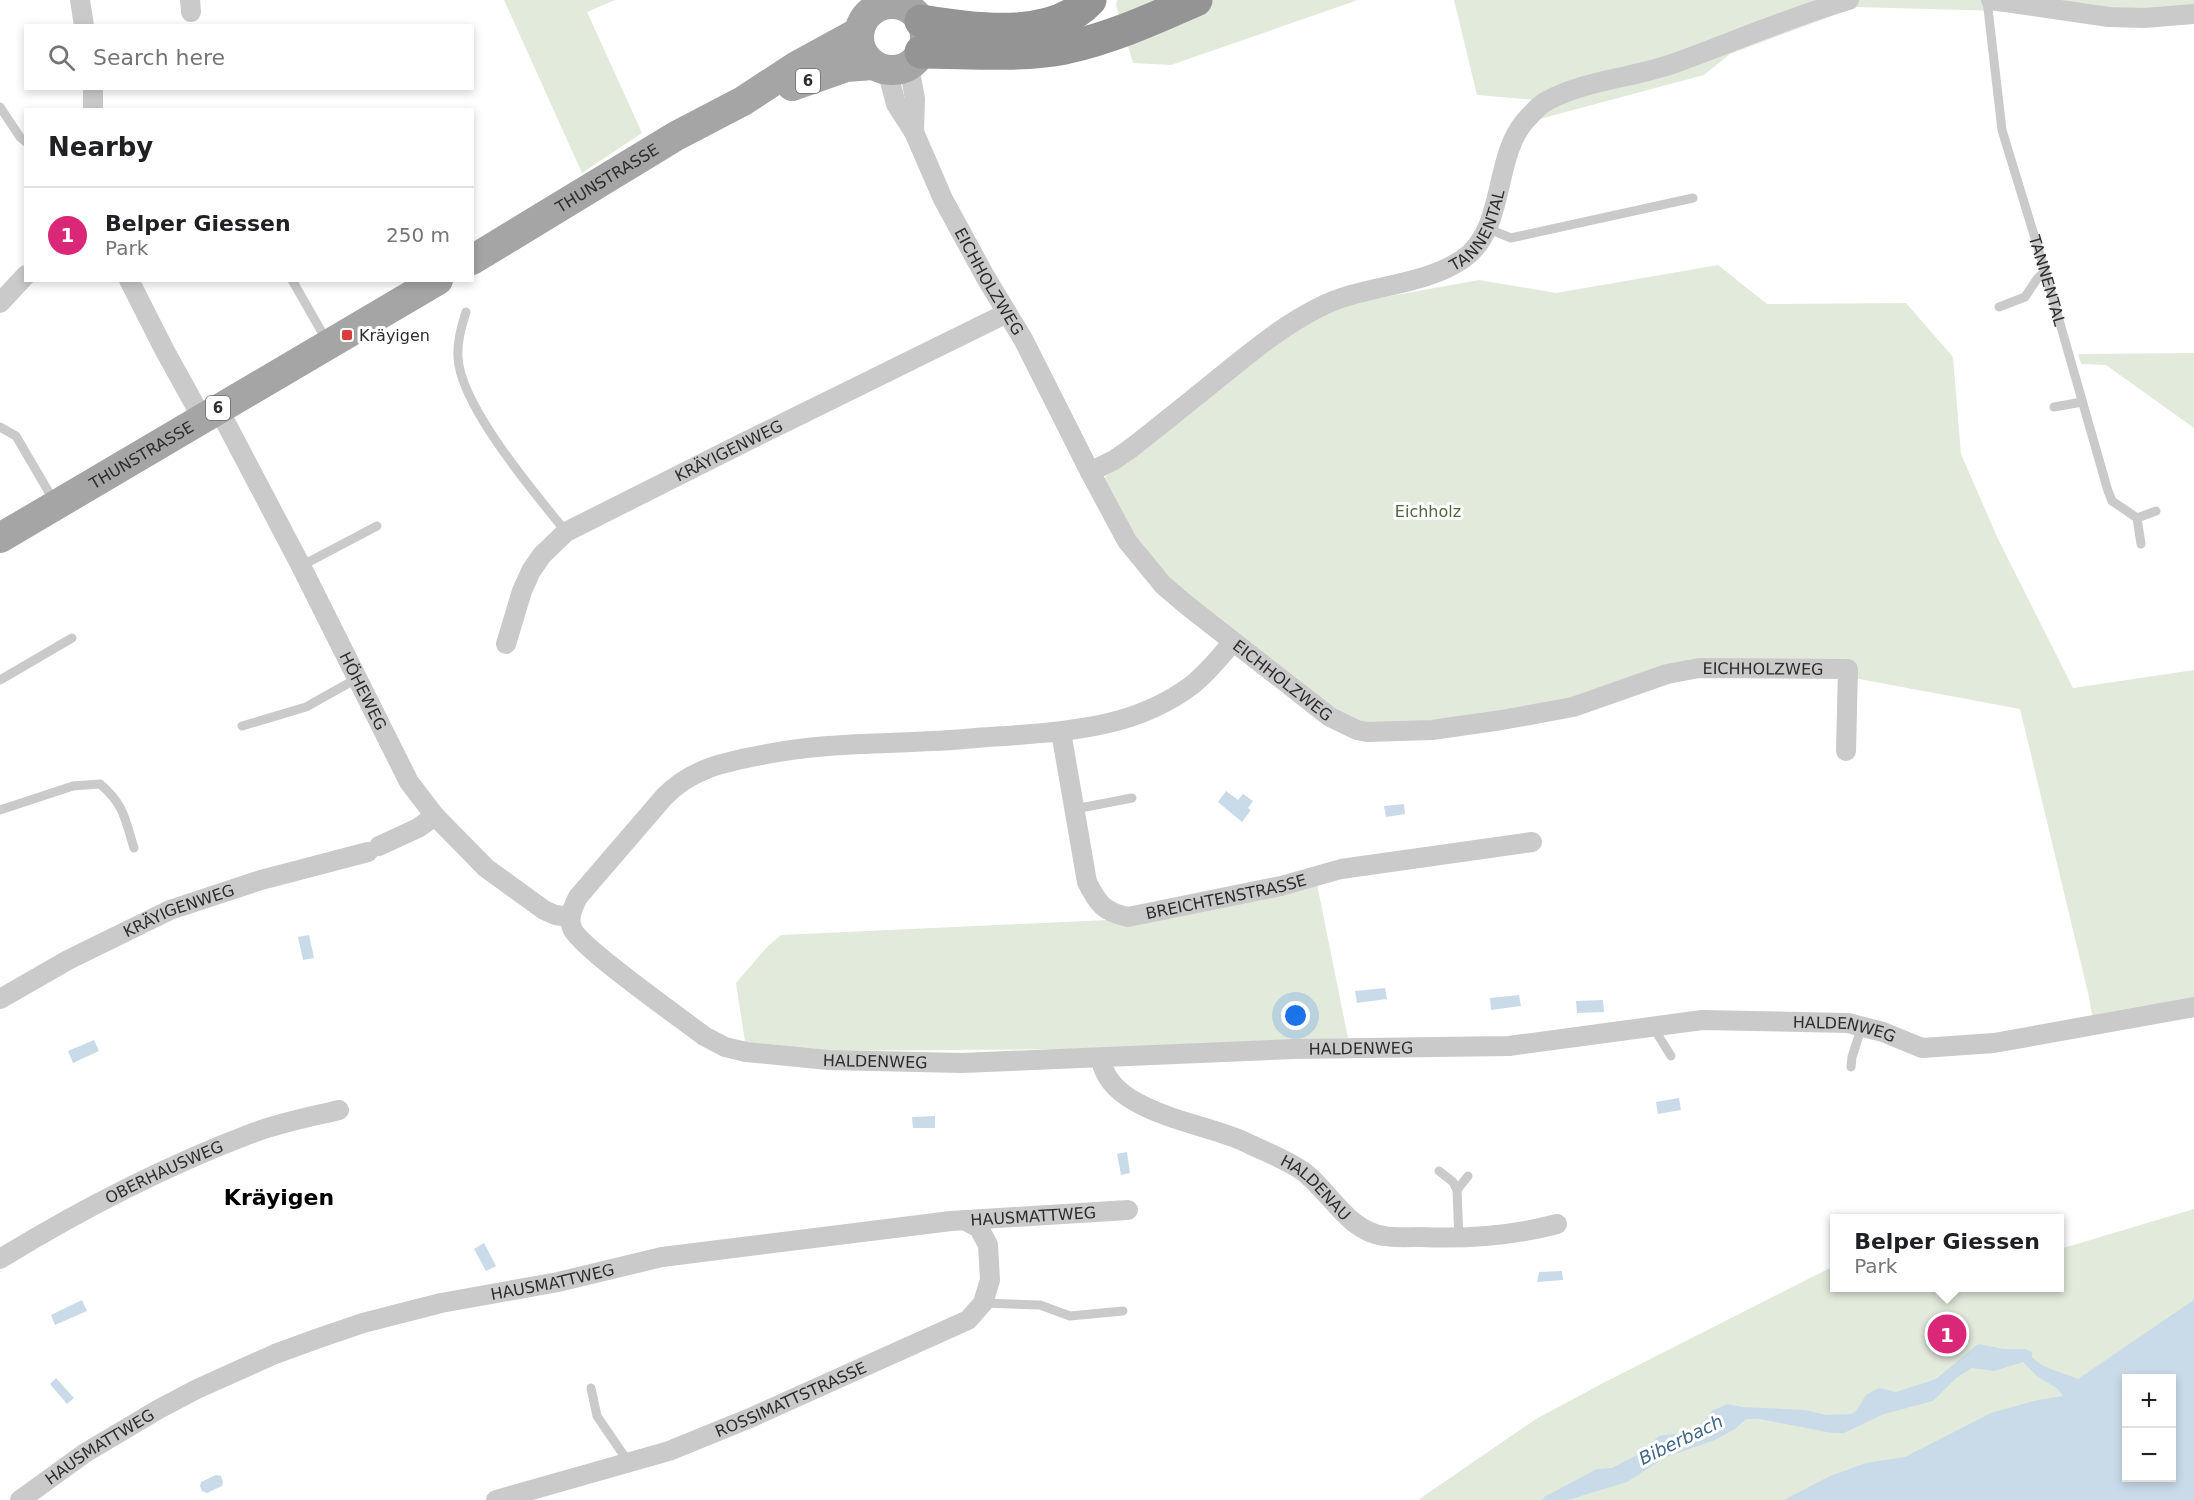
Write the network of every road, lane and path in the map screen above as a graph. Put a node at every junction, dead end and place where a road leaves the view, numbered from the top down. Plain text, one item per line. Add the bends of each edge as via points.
1 (80, 0) edge
2 (947, 0) edge
3 (1090, 0) edge
4 (1196, 0) edge
5 (1849, 0) edge
6 (1989, 0) edge
7 (870, 14) edge
8 (2194, 14) edge
9 (84, 24) edge
10 (1008, 28) junction
11 (904, 40) edge
12 (93, 90) edge
13 (743, 101) junction
14 (0, 106) edge
15 (93, 108) edge
16 (24, 140) edge
17 (1694, 198) dead end
18 (1486, 228) junction
19 (474, 259) edge
20 (2045, 271) junction
21 (24, 277) edge
22 (130, 282) edge
23 (293, 282) edge
24 (435, 282) edge
25 (0, 303) edge
26 (1999, 307) dead end
27 (466, 312) dead end
28 (1007, 313) junction
29 (329, 345) junction
30 (2082, 402) junction
31 (2054, 407) dead end
32 (210, 413) junction
33 (0, 427) edge
34 (1090, 472) junction
35 (56, 504) junction
36 (2156, 511) dead end
37 (2137, 518) junction
38 (377, 525) dead end
39 (566, 532) junction
40 (0, 538) edge
41 (2141, 544) dead end
42 (301, 566) junction
43 (72, 638) dead end
44 (1232, 643) junction
45 (506, 644) dead end
46 (356, 679) junction
47 (0, 680) edge
48 (242, 726) dead end
49 (1061, 732) junction
50 (1845, 750) dead end
51 (1132, 798) dead end
52 (1075, 809) junction
53 (0, 810) edge
54 (435, 816) junction
55 (1532, 842) dead end
56 (134, 848) dead end
57 (570, 917) junction
58 (0, 999) edge
59 (2194, 1007) edge
60 (1653, 1026) junction
61 (1862, 1026) junction
62 (1671, 1056) dead end
63 (1101, 1058) junction
64 (1851, 1067) dead end
65 (339, 1110) dead end
66 (1439, 1172) dead end
67 (1468, 1176) dead end
68 (1457, 1190) junction
69 (1128, 1210) dead end
70 (964, 1220) junction
71 (1557, 1224) dead end
72 (1459, 1239) junction
73 (0, 1259) edge
74 (983, 1303) junction
75 (1123, 1311) dead end
76 (591, 1388) dead end
77 (629, 1464) junction
78 (20, 1500) edge
79 (496, 1500) edge

1 - 9 street
2 - 10 highway
3 - 10 highway via 1057,22 1041,27
4 - 11 highway via 1136,26 1064,48 1008,53
5 - 18 street, TANNENTAL via 1672,64 1567,92 1543,103 1514,139
6 - 8 street, TANNENTAL via 2109,17
6 - 20 lane, TANNENTAL via 2002,130
7 - 11 main road via 892,4
7 - 11 main road via 860,44 864,56
7 - 13 main road, THUNSTRASSE / 6
10 - 11 highway via 967,28
11 - 13 main road, THUNSTRASSE / 6 via 846,67
11 - 28 street, EICHHOLZWEG via 896,104 914,132 943,199
12 - 15 street
13 - 19 main road, THUNSTRASSE / 6 via 676,136
14 - 16 lane
17 - 18 lane via 1511,238
18 - 34 street, TANNENTAL via 1465,257 1447,269 1350,295 1291,322 1130,449
20 - 26 lane via 2025,297
20 - 30 lane, TANNENTAL
21 - 25 street
22 - 32 street, HÖHEWEG via 165,351
23 - 29 lane
24 - 29 main road, THUNSTRASSE / 6
27 - 39 lane via 459,336 462,380 480,415
28 - 34 street, EICHHOLZWEG
28 - 39 street, KRÄYIGENWEG
29 - 32 main road, THUNSTRASSE / 6
30 - 31 lane
30 - 37 lane, TANNENTAL via 2112,501
32 - 35 main road, THUNSTRASSE / 6
32 - 42 street, HÖHEWEG
33 - 35 lane via 16,436
34 - 44 street, EICHHOLZWEG via 1143,563
35 - 40 main road, THUNSTRASSE / 6
36 - 37 lane
37 - 41 lane
38 - 42 lane
39 - 45 street, KRÄYIGENWEG via 531,571
42 - 46 street, HÖHEWEG
43 - 47 lane
44 - 49 street via 1191,686 1148,711 1102,726
44 - 50 street, EICHHOLZWEG via 1330,717 1356,730 1378,733 1432,730 1574,707 1680,670 1848,669
46 - 48 lane via 306,707
46 - 54 street, HÖHEWEG via 400,767
49 - 52 street, BREICHTENSTRASSE
49 - 57 street via 837,744 785,750 710,767 677,783 664,796 578,897
51 - 52 lane
52 - 55 street, BREICHTENSTRASSE via 1087,882 1096,901 1111,913 1128,917 1281,886 1341,868
53 - 56 lane via 73,786 100,784 114,796 124,814
54 - 57 street, HÖHEWEG via 504,883 544,910
54 - 58 street, KRÄYIGENWEG via 374,849 170,910 68,960
57 - 63 street, HALDENWEG via 572,929 593,951 704,1036 725,1047 828,1060 962,1063
59 - 61 street, HALDENWEG via 1994,1043 1922,1048
60 - 61 street, HALDENWEG via 1702,1020
60 - 62 lane
60 - 63 street, HALDENWEG via 1509,1046 1293,1049
61 - 64 lane
63 - 72 street, HALDENAU via 1107,1077 1128,1099 1239,1140 1292,1165 1366,1231 1384,1236
65 - 73 street, OBERHAUSWEG via 252,1133 129,1186
66 - 68 lane
67 - 68 lane
68 - 72 lane
69 - 70 street, HAUSMATTWEG
70 - 74 street via 979,1228 988,1245 990,1280
70 - 78 street, HAUSMATTWEG via 662,1257 363,1323 275,1354 197,1389 94,1447
71 - 72 street, HALDENAU via 1523,1233
74 - 75 lane via 1040,1305 1070,1316
74 - 77 street, ROSSIMATTSTRASSE via 968,1320 750,1418
76 - 77 lane via 597,1416
77 - 79 street, ROSSIMATTSTRASSE

